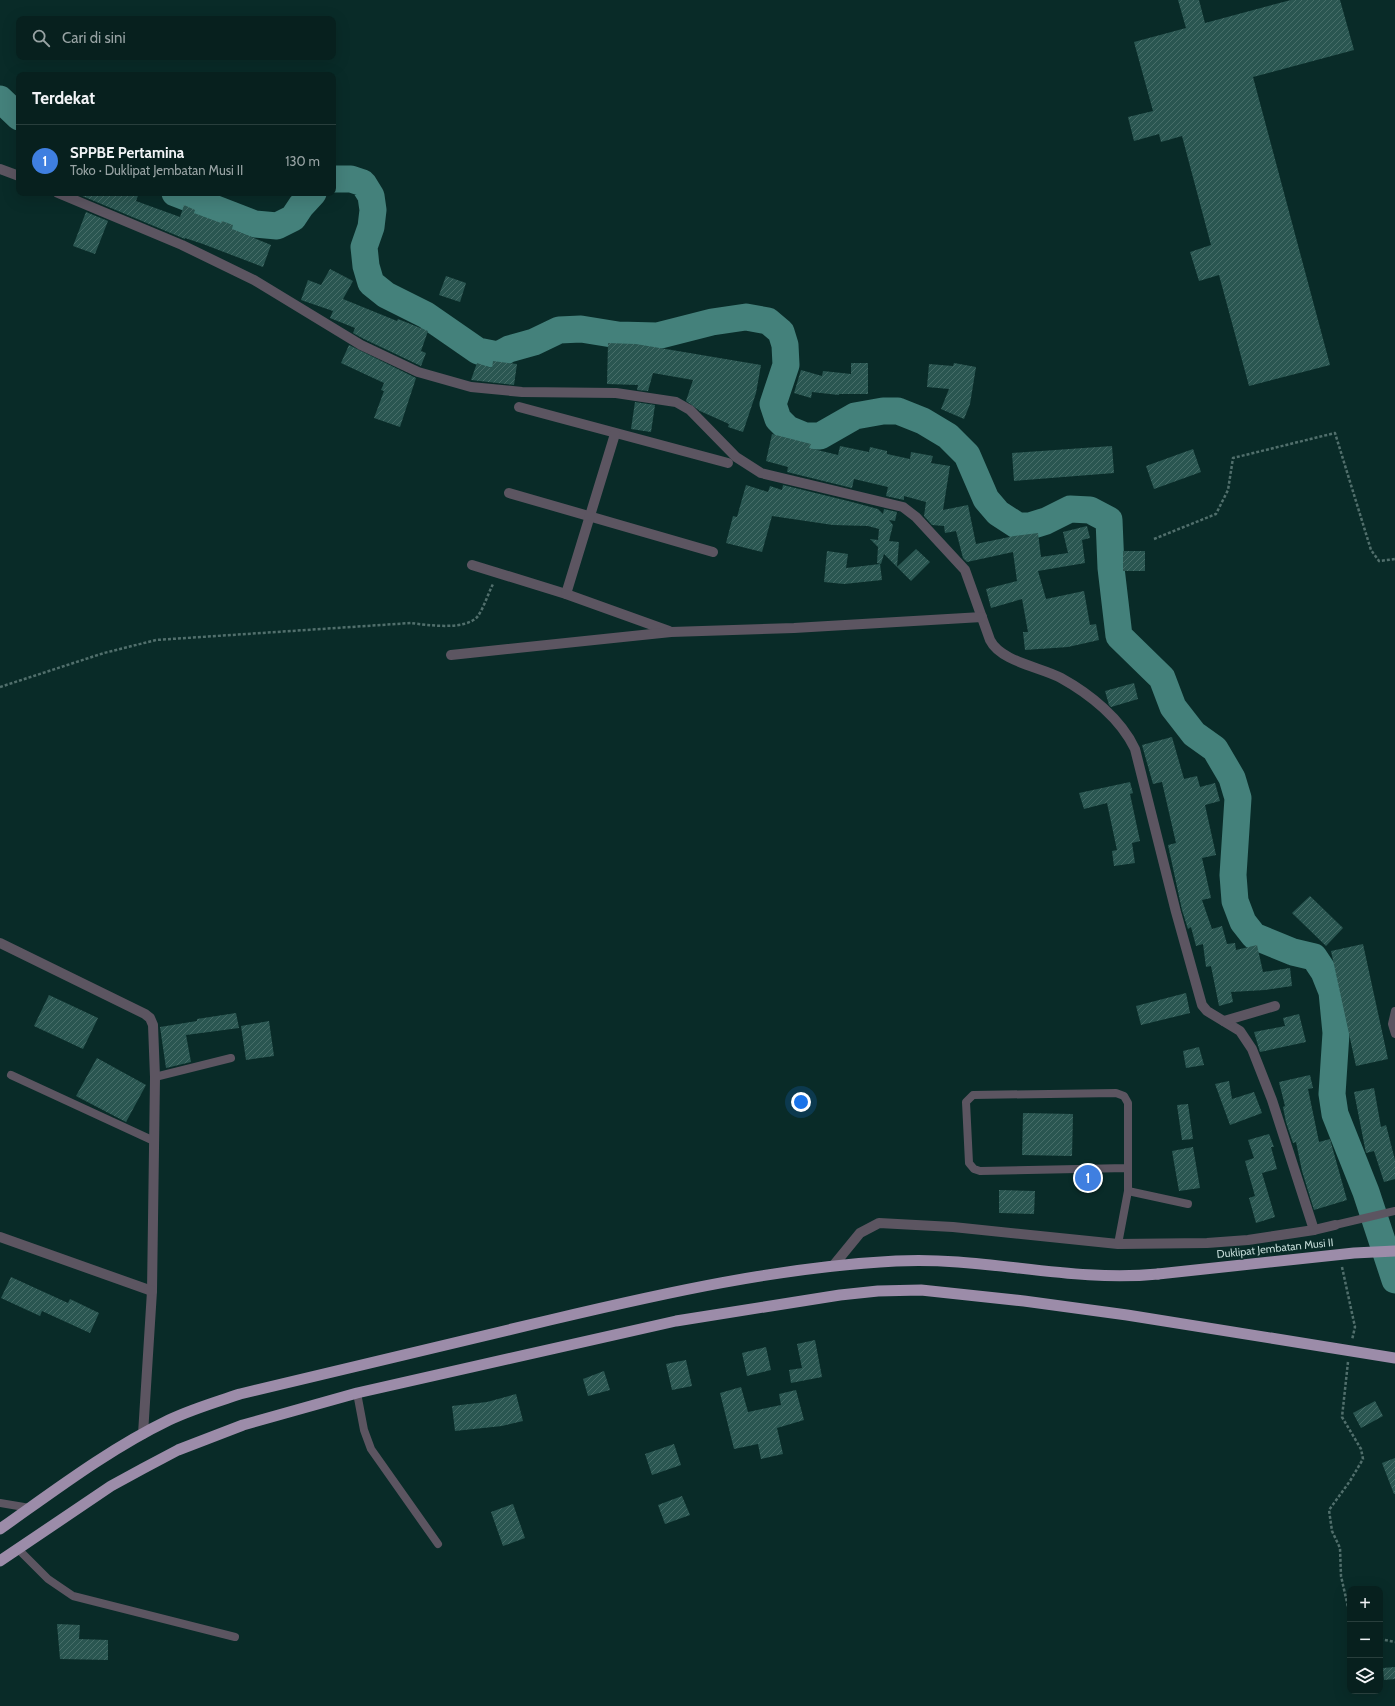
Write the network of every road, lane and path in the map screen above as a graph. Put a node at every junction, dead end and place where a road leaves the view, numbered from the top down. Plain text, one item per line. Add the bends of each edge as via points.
1 (0, 169) edge
2 (16, 175) edge
3 (65, 196) edge
4 (519, 407) dead end
5 (615, 434) junction
6 (728, 463) dead end
7 (509, 493) dead end
8 (590, 516) junction
9 (1154, 539) dead end
10 (713, 552) dead end
11 (1395, 559) edge
12 (472, 565) dead end
13 (498, 573) junction
14 (566, 594) junction
15 (982, 617) junction
16 (671, 632) junction
17 (451, 655) dead end
18 (0, 687) edge
19 (0, 943) edge
20 (1276, 1006) dead end
21 (1395, 1011) edge
22 (1224, 1021) junction
23 (1395, 1034) edge
24 (231, 1058) dead end
25 (11, 1074) dead end
26 (156, 1077) junction
27 (154, 1141) junction
28 (1127, 1168) junction
29 (1128, 1191) junction
30 (1188, 1204) dead end
31 (1395, 1211) edge
32 (1335, 1225) joint
33 (1314, 1230) junction
34 (0, 1237) edge
35 (1118, 1244) junction
36 (1395, 1251) edge
37 (1341, 1263) dead end
38 (833, 1266) junction
39 (152, 1291) junction
40 (1349, 1350) junction
41 (1395, 1358) edge
42 (357, 1393) junction
43 (143, 1434) junction
44 (0, 1503) edge
45 (30, 1508) junction
46 (0, 1529) edge
47 (438, 1544) dead end
48 (18, 1549) junction
49 (0, 1562) edge
50 (1347, 1603) edge
51 (235, 1637) dead end
52 (1383, 1640) edge
53 (1395, 1642) edge

1 - 2 street
3 - 15 street via 182,245 254,280 361,345 418,372 471,387 522,392 616,393 676,402 690,410 736,457 761,473 881,501 907,510 965,570
4 - 5 street
5 - 6 street
5 - 8 street
7 - 8 street
8 - 10 street
8 - 14 street
9 - 11 path via 1216,514 1228,490 1233,458 1334,433 1370,550 1379,561
12 - 13 street
13 - 14 street
13 - 18 path via 478,616 461,623 435,626 411,623 156,640 104,653
14 - 16 street
15 - 16 street
15 - 22 street via 992,644 999,652 1072,685 1106,712 1127,733 1135,749 1202,1005
16 - 17 street
19 - 26 street via 148,1016 152,1022
20 - 22 street
21 - 23 lane via 1392,1024
22 - 33 street via 1240,1031 1252,1049 1272,1100
24 - 26 lane
25 - 27 lane
26 - 27 street
27 - 39 street
28 - 28 lane via 980,1171 974,1169 969,1163 966,1102 973,1095 1121,1094 1128,1102
28 - 29 lane
29 - 30 lane
29 - 35 lane
31 - 32 lane
32 - 33 street
33 - 35 street via 1248,1240
34 - 39 street
35 - 38 street via 953,1227 879,1223 860,1233
36 - 38 highway, Duklipat Jembatan Musi II, bridge via 1347,1253 1158,1274 1104,1277 959,1262 897,1261
37 - 40 path via 1355,1327
38 - 43 highway, Duklipat Jembatan Musi II via 627,1301 432,1347 240,1394 195,1409
39 - 43 street
40 - 41 highway
40 - 42 highway via 1024,1301 921,1290 878,1291 676,1321
40 - 50 path via 1342,1417 1364,1459 1350,1482 1330,1506 1329,1516 1332,1531 1340,1548 1341,1576
42 - 47 lane via 364,1430 371,1449
42 - 48 highway via 243,1425 178,1450 111,1486
43 - 45 highway, Duklipat Jembatan Musi II
44 - 45 lane
45 - 46 highway, Duklipat Jembatan Musi II
48 - 49 highway
48 - 51 lane via 48,1579 73,1596
52 - 53 path

